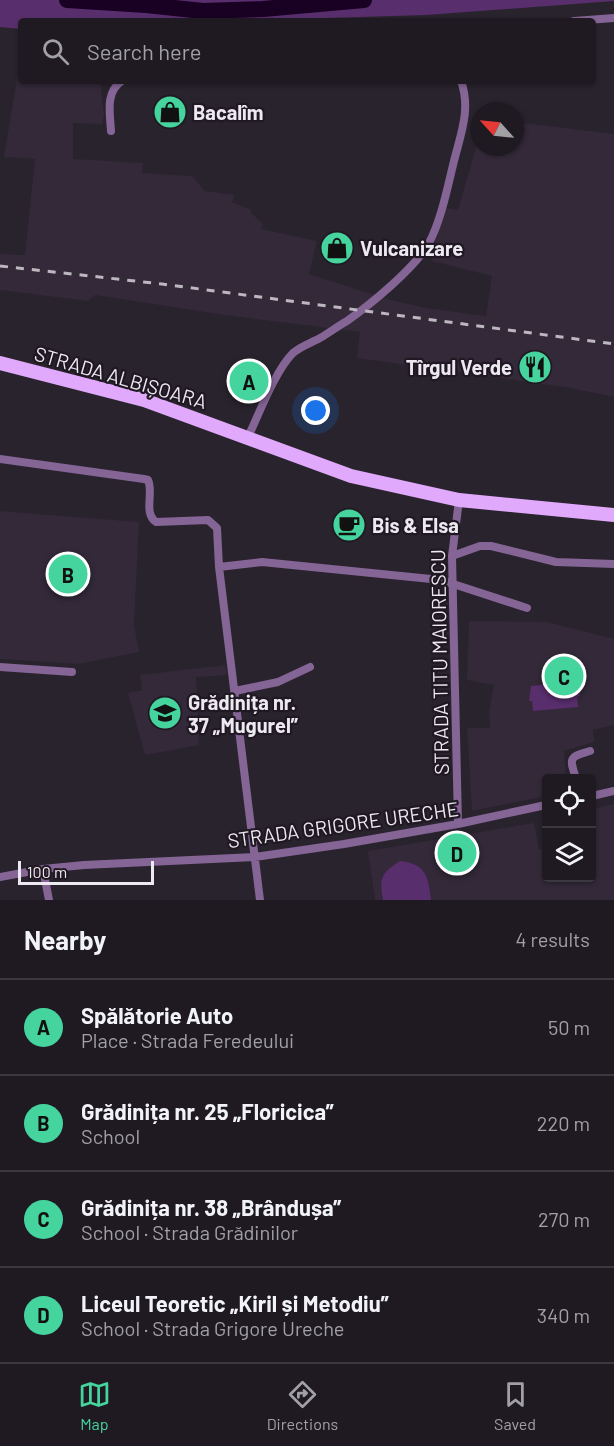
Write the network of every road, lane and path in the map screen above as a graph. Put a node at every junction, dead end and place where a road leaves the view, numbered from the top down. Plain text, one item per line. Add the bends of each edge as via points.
1 (614, 18) edge
2 (596, 19) edge
3 (119, 84) edge
4 (462, 84) edge
5 (111, 131) dead end
6 (0, 363) edge
7 (248, 437) junction
8 (0, 459) edge
9 (459, 500) junction
10 (614, 515) edge
11 (452, 556) junction
12 (614, 564) edge
13 (219, 567) junction
14 (453, 585) junction
15 (527, 608) dead end
16 (0, 667) edge
17 (310, 667) dead end
18 (72, 672) dead end
19 (235, 691) junction
20 (590, 751) dead end
21 (575, 774) edge
22 (614, 791) edge
23 (596, 795) edge
24 (542, 806) edge
25 (458, 824) junction
26 (255, 857) junction
27 (43, 869) junction
28 (0, 877) edge
29 (49, 900) edge
30 (260, 900) edge

1 - 2 street
3 - 5 street via 109,100
4 - 7 street via 466,113 447,192 421,256 362,310 292,354
6 - 7 main road, STRADA ALBIȘOARA via 144,400
7 - 9 main road, STRADA ALBIȘOARA via 351,476
8 - 13 street via 148,480 150,513 156,522 208,520 217,528
9 - 10 main road, STRADA ALBIȘOARA
9 - 11 street, STRADA TITU MAIORESCU
11 - 12 street via 491,546 556,562
11 - 14 street, STRADA TITU MAIORESCU
13 - 14 street via 262,562 441,580
13 - 19 street
14 - 15 street
14 - 25 street, STRADA TITU MAIORESCU
16 - 18 street
17 - 19 street via 278,681
19 - 26 street
20 - 21 street via 572,759
22 - 23 street
24 - 25 street, STRADA GRIGORE URECHE
25 - 26 street, STRADA GRIGORE URECHE
26 - 27 street, STRADA GRIGORE URECHE
26 - 30 street
27 - 28 street, STRADA GRIGORE URECHE
27 - 29 street

